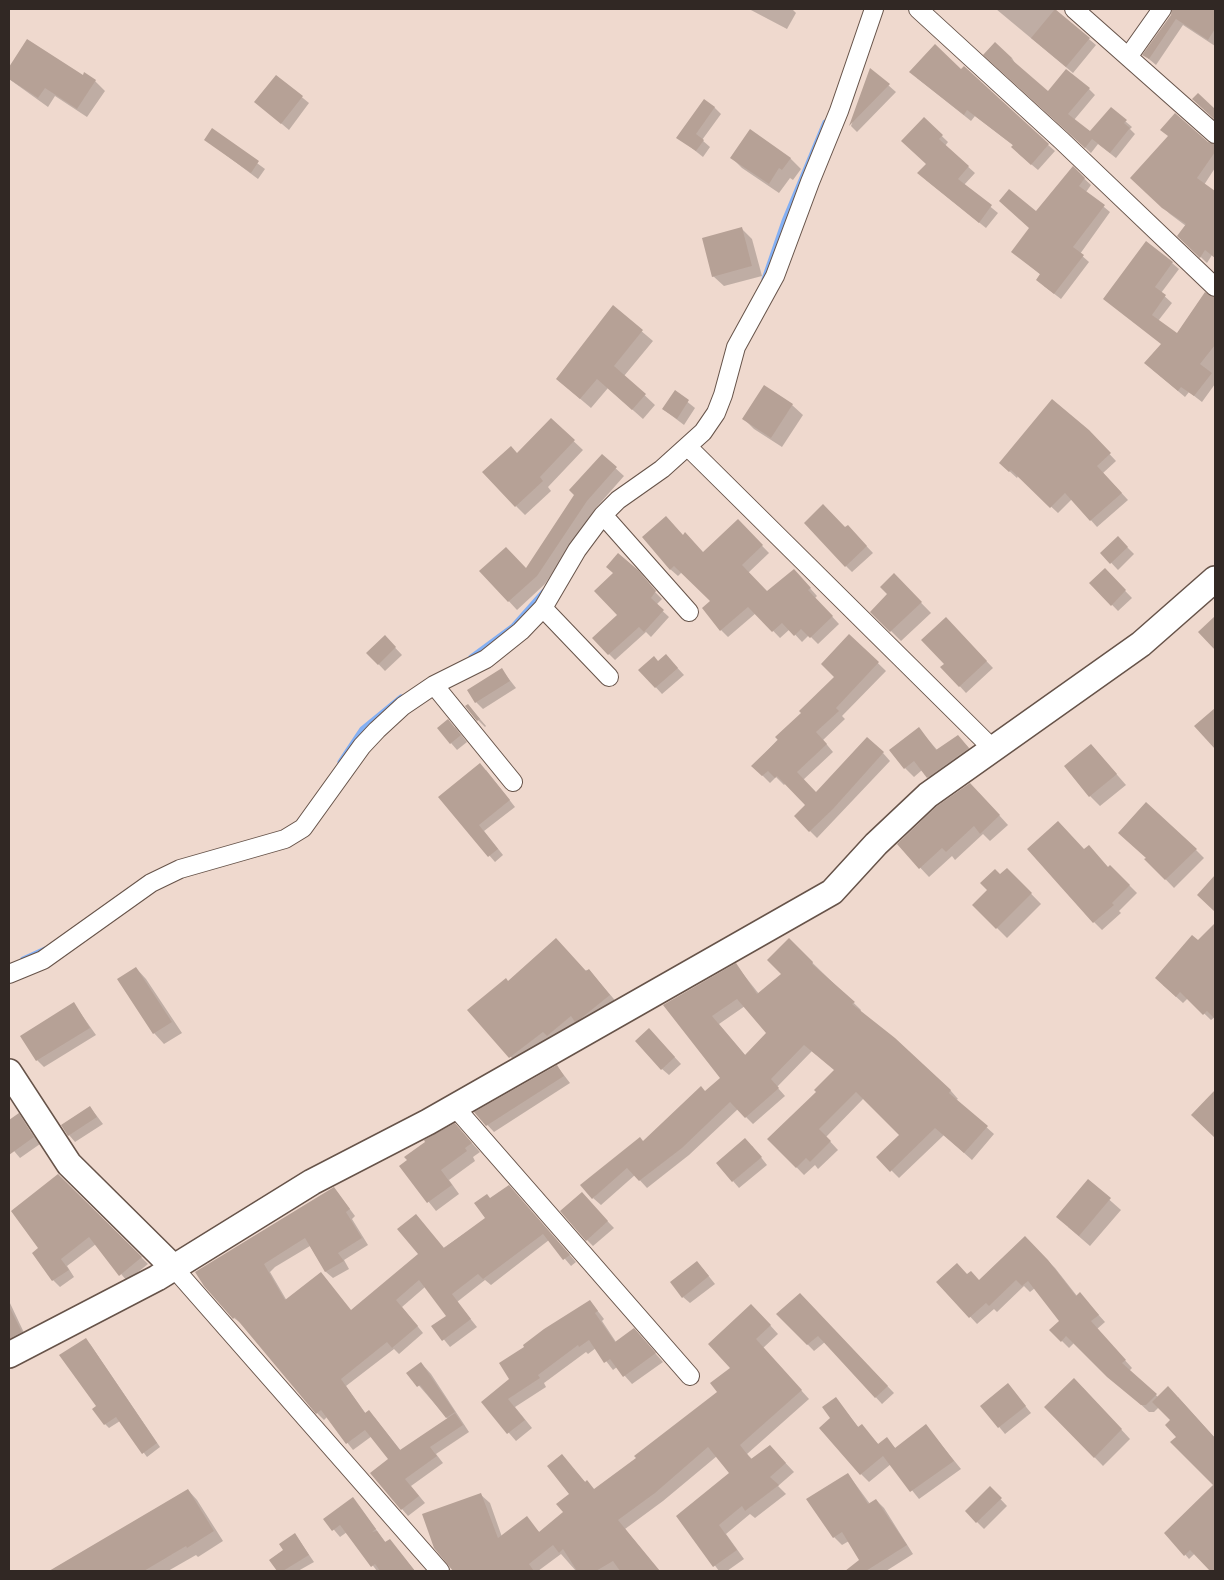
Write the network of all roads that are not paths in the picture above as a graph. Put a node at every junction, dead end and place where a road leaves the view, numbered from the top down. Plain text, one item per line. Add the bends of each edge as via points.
1 (874, 9) edge
2 (918, 9) edge
3 (1074, 9) edge
4 (1162, 9) edge
5 (1128, 57) junction
6 (1215, 134) edge
7 (1215, 287) edge
8 (688, 447) junction
9 (602, 515) junction
10 (1215, 579) edge
11 (543, 608) junction
12 (689, 612) dead end
13 (609, 677) dead end
14 (434, 685) junction
15 (994, 750) junction
16 (513, 782) dead end
17 (9, 974) edge
18 (9, 1072) edge
19 (454, 1106) junction
20 (173, 1267) junction
21 (9, 1355) edge
22 (690, 1376) dead end
23 (440, 1571) edge

1 - 8 street via 839,112 775,276 736,347 716,413
2 - 7 street
3 - 5 street
4 - 5 street
5 - 6 street
8 - 9 street
8 - 15 street
9 - 11 street
9 - 12 street
10 - 15 street via 1156,632
11 - 13 street
11 - 14 street via 522,631 486,659
14 - 16 street
14 - 17 street via 402,706 362,746 304,828 285,839 180,869 151,883 43,960
15 - 19 street via 928,795 832,892
18 - 20 street via 69,1164
19 - 20 street via 312,1182
19 - 22 street
20 - 21 street
20 - 23 street

